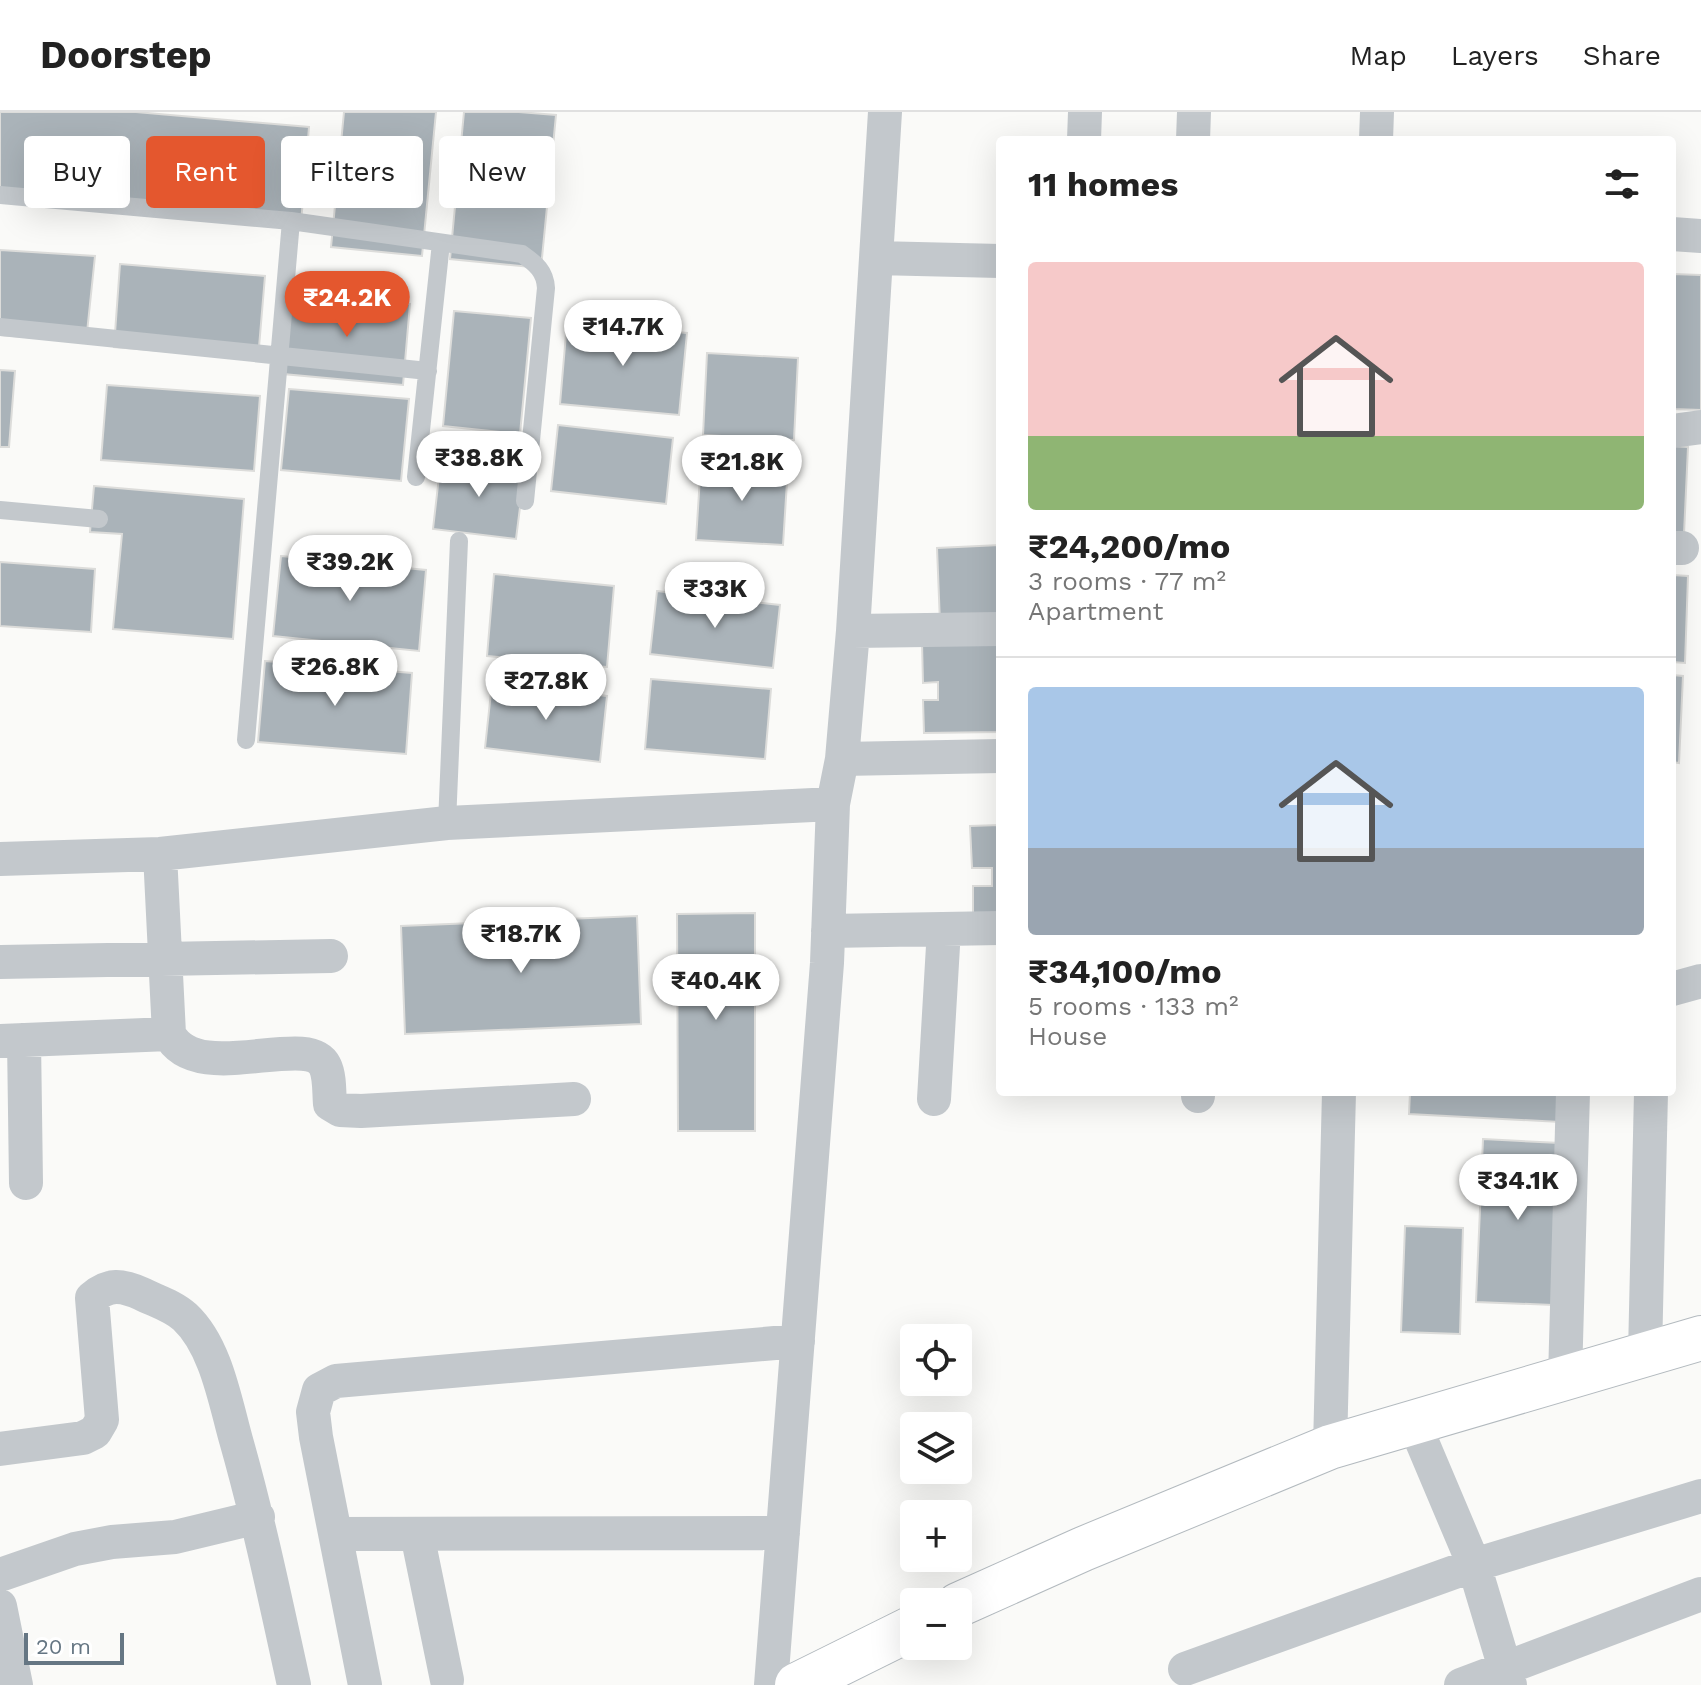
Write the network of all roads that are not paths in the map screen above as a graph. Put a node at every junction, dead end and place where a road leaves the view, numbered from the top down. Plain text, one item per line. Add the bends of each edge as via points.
1 (885, 112) edge
2 (1085, 112) edge
3 (1194, 112) edge
4 (1377, 112) edge
5 (1084, 136) edge
6 (1193, 136) edge
7 (1376, 136) edge
8 (0, 195) edge
9 (291, 221) junction
10 (1676, 234) edge
11 (1701, 236) edge
12 (441, 243) junction
13 (876, 258) junction
14 (996, 261) edge
15 (0, 327) edge
16 (279, 356) junction
17 (428, 371) junction
18 (1701, 427) edge
19 (1676, 430) edge
20 (416, 477) dead end
21 (525, 501) dead end
22 (0, 510) edge
23 (99, 519) dead end
24 (459, 541) dead end
25 (996, 629) edge
26 (853, 631) junction
27 (246, 740) dead end
28 (996, 756) edge
29 (842, 759) junction
30 (833, 804) junction
31 (447, 823) junction
32 (160, 854) junction
33 (0, 859) edge
34 (996, 928) edge
35 (944, 929) junction
36 (828, 931) junction
37 (331, 956) dead end
38 (165, 959) junction
39 (0, 962) edge
40 (1701, 981) edge
41 (1676, 988) edge
42 (169, 1034) junction
43 (12, 1040) edge
44 (1339, 1096) edge
45 (1573, 1096) edge
46 (1651, 1096) edge
47 (574, 1099) dead end
48 (934, 1099) dead end
49 (26, 1183) dead end
50 (1701, 1338) edge
51 (798, 1341) junction
52 (1645, 1354) junction
53 (1565, 1378) junction
54 (1414, 1423) junction
55 (1330, 1447) junction
56 (0, 1449) edge
57 (1701, 1496) edge
58 (258, 1517) junction
59 (783, 1533) junction
60 (336, 1534) junction
61 (417, 1534) junction
62 (1474, 1565) junction
63 (0, 1575) edge
64 (1701, 1594) edge
65 (972, 1599) edge
66 (0, 1606) edge
67 (900, 1634) edge
68 (1185, 1669) dead end
69 (1508, 1676) edge
70 (447, 1680) dead end
71 (16, 1685) edge
72 (294, 1685) edge
73 (365, 1685) edge
74 (771, 1685) edge
75 (797, 1685) edge
76 (1461, 1685) edge

1 - 13 street
2 - 5 street
3 - 6 street
4 - 7 street
8 - 9 lane
9 - 12 lane
9 - 16 lane
10 - 11 street
12 - 17 lane
12 - 21 lane via 522,254 545,278
13 - 14 street
13 - 26 street
15 - 16 lane
16 - 17 lane
16 - 27 lane
17 - 20 lane
18 - 19 street
22 - 23 lane
24 - 31 lane
25 - 26 street
26 - 29 street
28 - 29 street
29 - 30 street
30 - 31 street
30 - 36 street
31 - 32 street
32 - 33 street
32 - 38 street
34 - 35 street
35 - 36 street
35 - 48 street
36 - 51 street
37 - 38 street
38 - 39 street
38 - 42 street
40 - 41 street
42 - 43 street
42 - 47 street via 192,1056 317,1057 326,1066 330,1104 340,1110
43 - 49 street
44 - 55 street
45 - 53 street
46 - 52 street
50 - 52 street
51 - 59 street
51 - 60 street via 336,1381 319,1390 313,1412
52 - 53 street
53 - 54 street
54 - 55 street
54 - 62 street
55 - 65 street
56 - 58 street via 95,1432 102,1420 92,1298 103,1288 128,1288 186,1318 216,1366
57 - 62 street
58 - 63 street via 175,1537 75,1549
58 - 72 street
59 - 61 street
59 - 74 street
60 - 61 street
60 - 73 street
61 - 70 street
62 - 68 street
62 - 69 street
64 - 69 street
66 - 71 street
67 - 75 street
69 - 76 street

